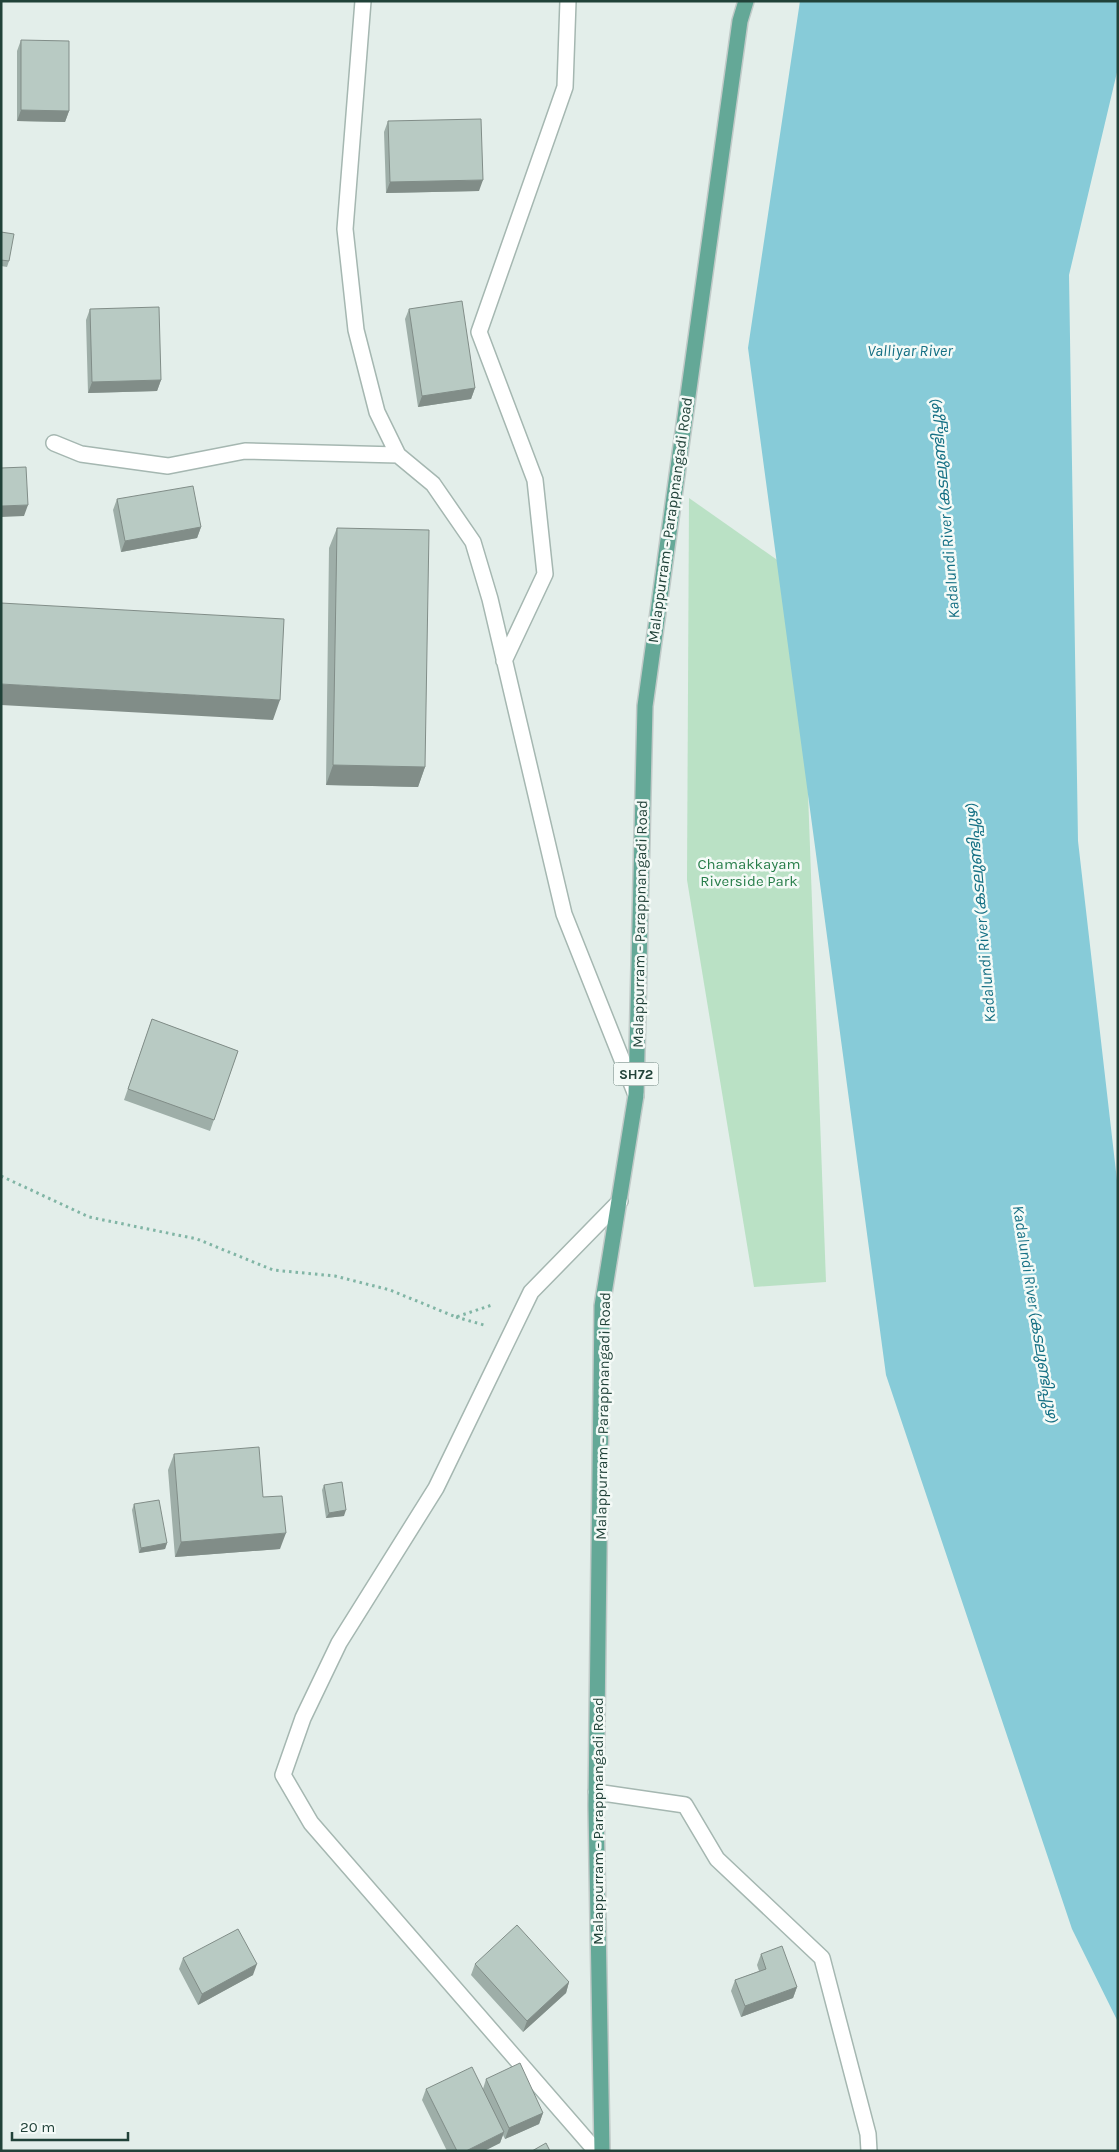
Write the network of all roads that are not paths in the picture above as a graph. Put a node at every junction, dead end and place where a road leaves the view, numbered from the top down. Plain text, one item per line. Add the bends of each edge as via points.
1 (363, 1) edge
2 (568, 1) edge
3 (746, 1) edge
4 (54, 443) dead end
5 (398, 455) junction
6 (504, 661) junction
7 (636, 1095) junction
8 (620, 1200) junction
9 (596, 1792) junction
10 (596, 2151) edge
11 (602, 2151) edge
12 (869, 2151) edge

1 - 5 street via 345,229 356,330 377,412
2 - 6 street via 565,87 479,332 535,480 545,574
3 - 7 main road, Malappurram - Parappnangadi Road / SH72 via 740,21 645,706
4 - 5 street via 81,454 168,466 245,451
5 - 6 street via 433,484 473,542
6 - 7 street via 564,914
7 - 8 main road, Malappurram - Parappnangadi Road / SH72
8 - 9 main road, Malappurram - Parappnangadi Road / SH72 via 602,1306
8 - 10 street via 531,1292 436,1488 338,1643 303,1718 284,1775 311,1823
9 - 11 main road, Malappurram - Parappnangadi Road / SH72
9 - 12 street via 685,1805 717,1859 822,1958 868,2134

